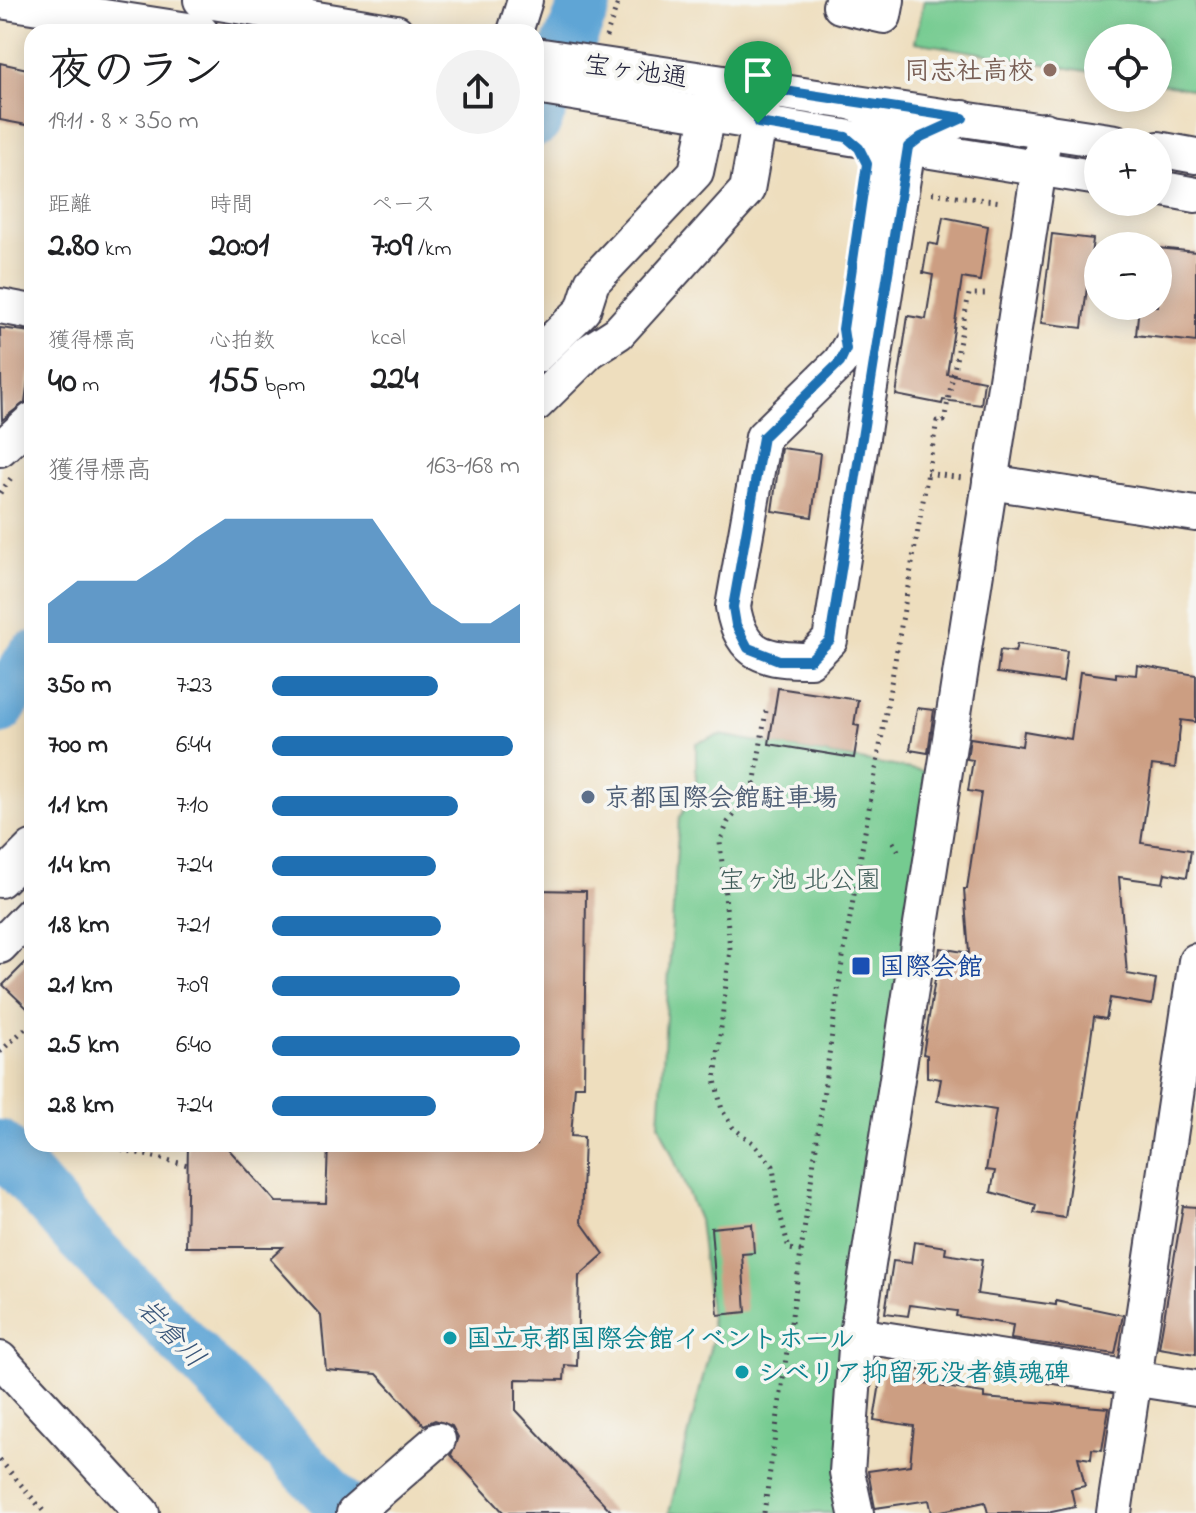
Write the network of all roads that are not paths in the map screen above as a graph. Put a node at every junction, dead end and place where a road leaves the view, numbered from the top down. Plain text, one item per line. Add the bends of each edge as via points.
1 (201, 0) edge
2 (525, 0) edge
3 (887, 0) edge
4 (0, 1) edge
5 (840, 6) dead end
6 (149, 24) edge
7 (323, 24) edge
8 (518, 24) edge
9 (544, 59) edge
10 (590, 80) junction
11 (716, 82) junction
12 (544, 86) edge
13 (765, 88) junction
14 (851, 102) junction
15 (708, 114) junction
16 (963, 118) junction
17 (758, 123) junction
18 (1045, 130) junction
19 (846, 137) junction
20 (1084, 137) edge
21 (908, 147) junction
22 (1172, 152) edge
23 (1196, 156) edge
24 (1039, 169) junction
25 (1084, 176) edge
26 (1172, 191) edge
27 (1196, 195) edge
28 (0, 306) edge
29 (24, 310) edge
30 (544, 348) edge
31 (846, 349) junction
32 (544, 396) edge
33 (24, 427) edge
34 (0, 449) edge
35 (990, 482) junction
36 (1196, 514) edge
37 (24, 856) edge
38 (0, 880) edge
39 (24, 921) edge
40 (0, 946) edge
41 (1196, 961) edge
42 (1186, 1091) edge
43 (857, 1335) junction
44 (0, 1359) edge
45 (1134, 1378) junction
46 (1196, 1388) edge
47 (438, 1440) dead end
48 (142, 1513) edge
49 (354, 1513) edge
50 (856, 1513) edge
51 (1114, 1513) edge

1 - 7 street
2 - 8 street
3 - 5 street via 884,16
4 - 6 street
9 - 10 street, 宝ヶ池通
10 - 11 street, 宝ヶ池通
10 - 12 street, 宝ヶ池通
10 - 15 street, 宝ヶ池通
11 - 13 street, 宝ヶ池通
11 - 15 street
13 - 14 street, 宝ヶ池通
13 - 17 street
14 - 16 street, 宝ヶ池通
14 - 21 street via 892,122 906,136
15 - 17 street, 宝ヶ池通
15 - 30 street via 696,172 592,282 583,310
16 - 18 street, 宝ヶ池通
16 - 21 street
17 - 19 street, 宝ヶ池通
17 - 32 street via 747,190 618,333 590,351
18 - 20 street, 宝ヶ池通
18 - 24 street
19 - 21 street, 宝ヶ池通
19 - 31 street via 867,164 843,329
21 - 24 street, 宝ヶ池通
21 - 31 street via 886,165 860,329
21 - 31 street via 830,640 810,660 779,660 748,648 733,607 763,437 840,362
22 - 23 street
24 - 25 street, 宝ヶ池通
24 - 35 street
26 - 27 street
28 - 29 street
33 - 34 street
35 - 36 street
35 - 43 street
37 - 38 street
39 - 40 street
41 - 42 street
42 - 45 street
43 - 45 street
43 - 50 street via 847,1472
44 - 48 street
45 - 46 street
45 - 51 street
47 - 49 street

